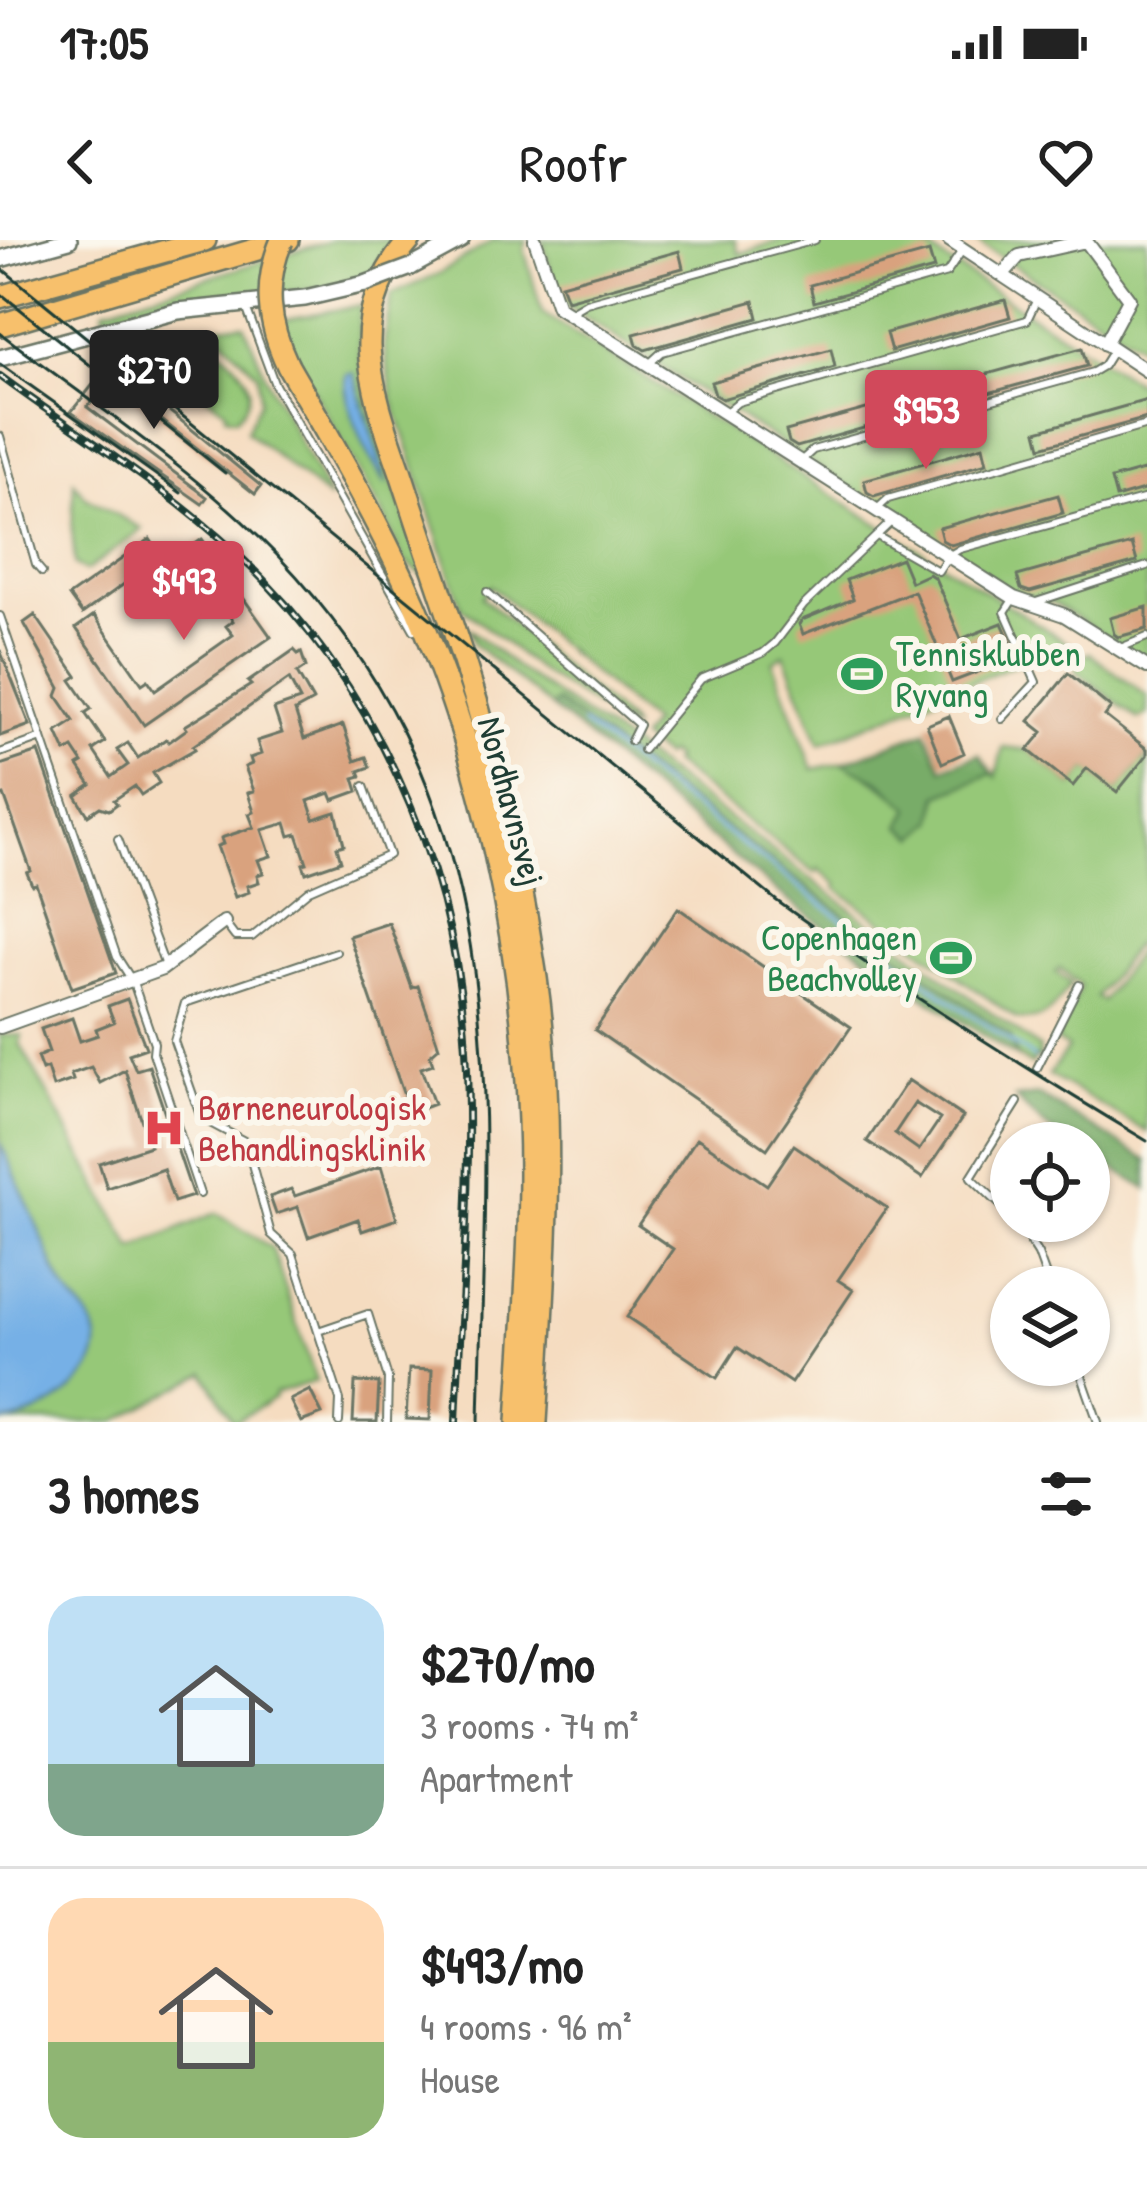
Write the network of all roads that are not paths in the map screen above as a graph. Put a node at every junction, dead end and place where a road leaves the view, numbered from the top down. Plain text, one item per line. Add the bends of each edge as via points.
1 (69, 240) edge
2 (285, 240) edge
3 (410, 240) edge
4 (461, 240) edge
5 (535, 240) edge
6 (815, 240) edge
7 (949, 240) edge
8 (198, 242) edge
9 (1066, 242) edge
10 (963, 249) junction
11 (0, 259) edge
12 (1003, 274) junction
13 (0, 297) edge
14 (1037, 299) junction
15 (246, 304) junction
16 (568, 314) junction
17 (0, 326) edge
18 (1109, 346) junction
19 (0, 358) edge
20 (649, 365) junction
21 (1147, 370) edge
22 (725, 413) junction
23 (1147, 425) edge
24 (0, 436) edge
25 (801, 462) junction
26 (1147, 498) edge
27 (876, 510) junction
28 (892, 520) junction
29 (876, 535) junction
30 (948, 556) junction
31 (1147, 566) edge
32 (42, 572) dead end
33 (487, 592) dead end
34 (1014, 598) junction
35 (1030, 605) junction
36 (0, 616) edge
37 (1147, 638) edge
38 (1118, 649) junction
39 (1147, 667) edge
40 (449, 694) junction
41 (1002, 719) dead end
42 (663, 726) junction
43 (636, 732) junction
44 (42, 738) junction
45 (631, 741) dead end
46 (643, 750) dead end
47 (0, 753) edge
48 (364, 786) dead end
49 (118, 839) dead end
50 (224, 922) joint
51 (336, 952) dead end
52 (165, 967) junction
53 (133, 982) junction
54 (1078, 985) dead end
55 (0, 1027) edge
56 (1037, 1068) dead end
57 (1018, 1102) dead end
58 (1005, 1122) edge
59 (990, 1147) edge
60 (539, 1172) junction
61 (200, 1194) dead end
62 (990, 1194) edge
63 (538, 1208) junction
64 (537, 1243) junction
65 (318, 1331) junction
66 (1085, 1386) edge
67 (339, 1422) edge
68 (386, 1422) edge
69 (518, 1422) edge
70 (536, 1422) edge
71 (1098, 1422) edge

1 - 11 street
2 - 17 highway
2 - 40 highway, Nordhavnsvej, bridge via 271,272 270,312 288,366 380,531
3 - 60 highway, Nordhavnsvej via 373,305 371,369 507,822 537,984
4 - 15 street, bridge via 365,284
5 - 16 street via 552,298
6 - 16 lane
7 - 10 street
8 - 13 highway
9 - 12 street via 1019,256
9 - 18 street via 1086,242 1129,298
10 - 12 street
10 - 20 lane via 946,273 662,352
12 - 14 street
14 - 18 street
14 - 22 lane via 1028,320 738,402
15 - 19 street via 163,315
15 - 40 lane via 275,385
16 - 20 street
18 - 21 street
18 - 25 lane via 1093,373 813,450
20 - 22 street
22 - 25 street
23 - 27 lane via 888,499
24 - 32 lane
25 - 27 street
26 - 30 lane
27 - 28 street
28 - 29 lane
28 - 30 street
29 - 30 lane via 938,571
29 - 42 lane via 775,643 701,679
30 - 34 street
31 - 35 lane
33 - 43 lane via 639,725
34 - 35 street
34 - 41 lane via 1005,612 1036,682
35 - 38 street via 1064,615
36 - 44 lane
37 - 38 lane
38 - 39 street
40 - 60 highway, Nordhavnsvej via 505,899
42 - 43 lane
42 - 46 lane
43 - 45 lane
44 - 47 lane
44 - 53 lane via 117,957
48 - 50 lane via 389,855 309,890 252,937 235,937
49 - 52 lane
50 - 52 street
51 - 65 lane via 184,1003 174,1041 201,1118 246,1142 271,1234 293,1254
52 - 53 street
53 - 55 street
53 - 61 lane
54 - 56 lane
57 - 58 lane
59 - 62 lane via 971,1177
60 - 63 lane
60 - 63 lane
60 - 64 highway, Nordhavnsvej
63 - 64 lane
63 - 64 lane
64 - 69 highway, Nordhavnsvej
64 - 70 highway, Nordhavnsvej
65 - 67 lane
65 - 68 lane via 368,1313 388,1378
66 - 71 lane

